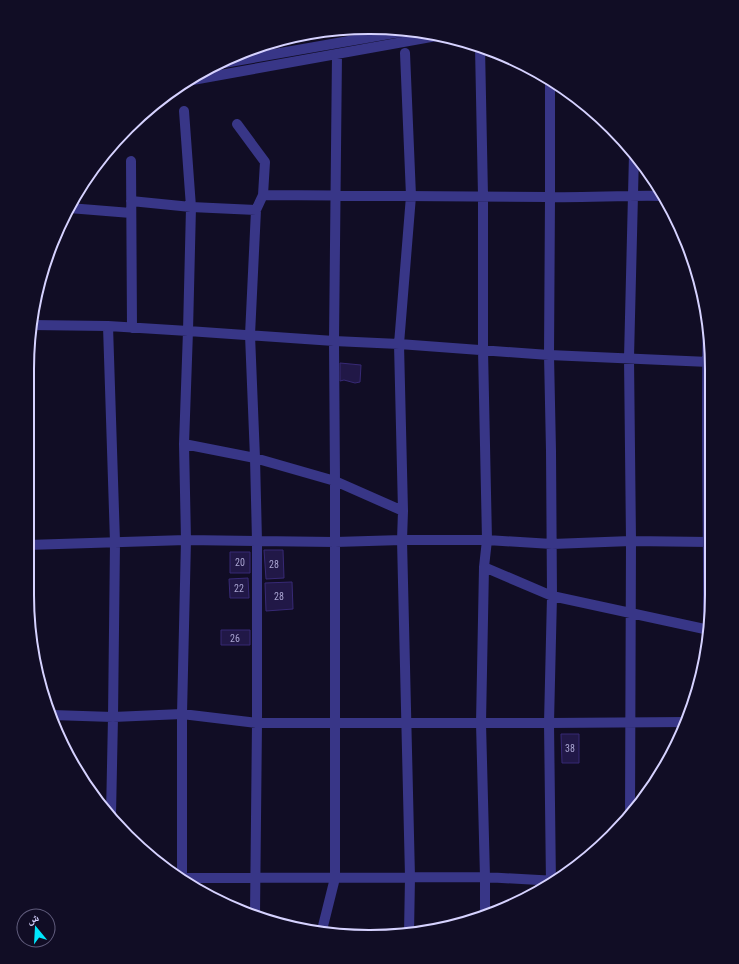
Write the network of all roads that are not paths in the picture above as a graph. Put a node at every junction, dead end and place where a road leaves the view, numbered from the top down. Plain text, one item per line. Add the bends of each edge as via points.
1 (385, 35) edge
2 (423, 38) edge
3 (405, 53) dead end
4 (480, 53) edge
5 (336, 54) junction
6 (241, 60) edge
7 (204, 78) edge
8 (550, 87) edge
9 (184, 111) dead end
10 (237, 124) dead end
11 (131, 161) dead end
12 (634, 162) edge
13 (335, 195) junction
14 (263, 196) junction
15 (411, 196) junction
16 (483, 196) junction
17 (632, 196) junction
18 (656, 196) edge
19 (550, 197) junction
20 (131, 201) junction
21 (191, 208) junction
22 (76, 209) edge
23 (256, 210) junction
24 (131, 213) junction
25 (37, 325) edge
26 (108, 326) junction
27 (132, 328) junction
28 (188, 330) junction
29 (250, 335) junction
30 (334, 341) junction
31 (399, 344) junction
32 (483, 350) junction
33 (549, 355) junction
34 (629, 358) junction
35 (705, 362) edge
36 (184, 444) junction
37 (255, 458) junction
38 (335, 481) junction
39 (403, 510) junction
40 (186, 540) junction
41 (402, 540) junction
42 (487, 540) junction
43 (631, 541) junction
44 (115, 542) junction
45 (257, 542) junction
46 (335, 542) junction
47 (705, 542) edge
48 (552, 544) junction
49 (34, 545) edge
50 (484, 567) junction
51 (552, 596) junction
52 (631, 612) junction
53 (703, 629) edge
54 (182, 714) junction
55 (57, 716) edge
56 (113, 717) junction
57 (630, 722) junction
58 (679, 722) edge
59 (257, 723) junction
60 (335, 723) junction
61 (406, 723) junction
62 (482, 723) junction
63 (549, 723) junction
64 (630, 806) edge
65 (111, 809) edge
66 (182, 872) edge
67 (553, 875) edge
68 (255, 877) junction
69 (410, 877) junction
70 (485, 877) junction
71 (191, 878) edge
72 (335, 878) junction
73 (543, 881) edge
74 (255, 909) edge
75 (485, 909) edge
76 (323, 927) edge
77 (409, 927) edge

1 - 6 street
2 - 5 street
3 - 15 street
4 - 16 street
5 - 7 street
5 - 13 street
8 - 19 street
9 - 21 street
10 - 14 street via 265,162
11 - 20 street
12 - 17 street
13 - 14 street
13 - 15 street
13 - 30 street
14 - 23 street
15 - 16 street
15 - 31 street
16 - 19 street
16 - 32 street
17 - 18 street
17 - 19 street
17 - 34 street
19 - 33 street
20 - 21 street
20 - 24 street
21 - 23 street
21 - 28 street
22 - 24 street
23 - 29 street
24 - 27 street
25 - 26 street
26 - 27 street
26 - 44 street
27 - 28 street
28 - 29 street
28 - 36 street
29 - 30 street
29 - 37 street
30 - 31 street
30 - 38 street
31 - 32 street
31 - 39 street
32 - 33 street
32 - 42 street
33 - 34 street
33 - 48 street
34 - 35 street
34 - 43 street
36 - 37 street
36 - 40 street
37 - 38 street
37 - 45 street
38 - 39 street
38 - 46 street
39 - 41 street
40 - 44 street
40 - 45 street
40 - 54 street
41 - 42 street
41 - 46 street
41 - 61 street
42 - 48 street
42 - 50 street
43 - 47 street
43 - 48 street
43 - 52 street
44 - 49 street
44 - 56 street
45 - 46 street
45 - 59 street
46 - 60 street
48 - 51 street
50 - 51 street
50 - 62 street
51 - 52 street
51 - 63 street
52 - 53 street
52 - 57 street
54 - 56 street
54 - 59 street
54 - 66 street
55 - 56 street
56 - 65 street
57 - 58 street
57 - 63 street
57 - 64 street
59 - 60 street
59 - 68 street
60 - 61 street
60 - 72 street
61 - 62 street
61 - 69 street
62 - 63 street
62 - 70 street
63 - 67 street
68 - 71 street
68 - 72 street
68 - 74 street
69 - 70 street
69 - 72 street
69 - 77 street
70 - 73 street
70 - 75 street
72 - 76 street

